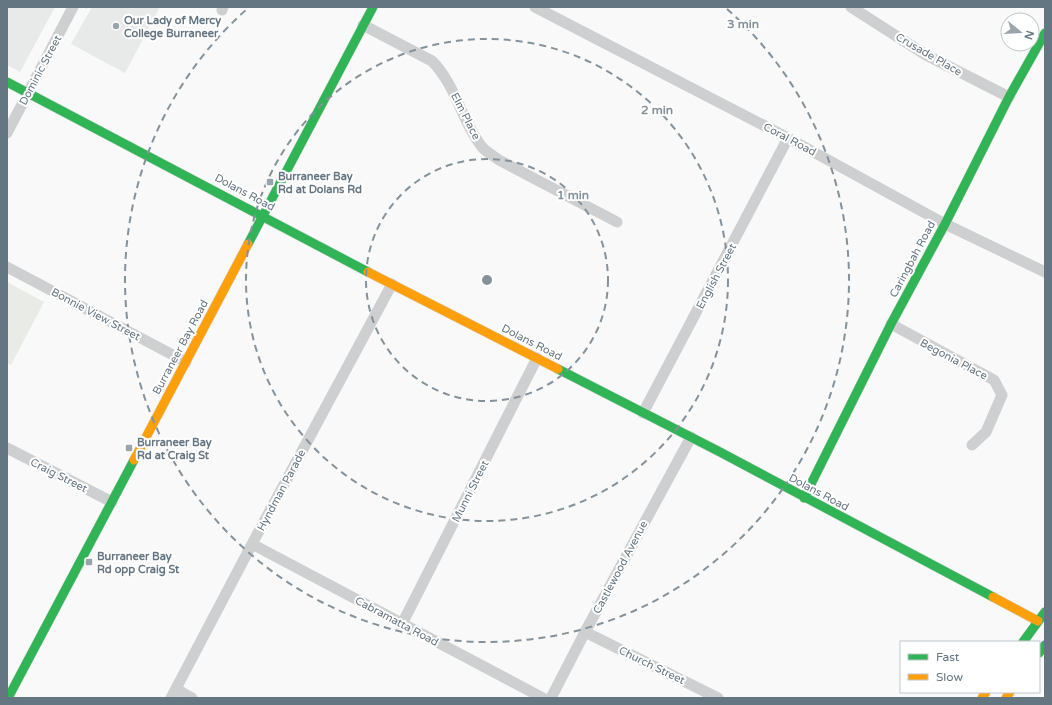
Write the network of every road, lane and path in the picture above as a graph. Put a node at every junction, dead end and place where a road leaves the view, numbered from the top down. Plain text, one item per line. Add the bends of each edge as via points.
1 (73, 7) edge
2 (373, 7) edge
3 (535, 7) edge
4 (851, 7) edge
5 (364, 25) junction
6 (1045, 33) edge
7 (7, 82) edge
8 (28, 93) junction
9 (1009, 97) junction
10 (7, 133) edge
11 (788, 138) junction
12 (263, 215) junction
13 (616, 222) dead end
14 (945, 224) junction
15 (7, 267) edge
16 (1045, 272) edge
17 (392, 284) junction
18 (891, 324) junction
19 (537, 358) junction
20 (186, 362) junction
21 (643, 413) junction
22 (690, 437) junction
23 (972, 444) dead end
24 (7, 448) edge
25 (804, 498) junction
26 (112, 502) junction
27 (252, 544) junction
28 (1045, 612) edge
29 (1042, 623) edge
30 (402, 624) junction
31 (585, 632) junction
32 (1024, 641) edge
33 (173, 694) edge
34 (8, 698) edge
35 (192, 698) edge
36 (543, 698) edge
37 (552, 698) edge
38 (718, 698) edge

1 - 8 street, Dominic Street
2 - 5 street, Burraneer Bay Road
3 - 11 street, Coral Road
4 - 9 street, Crusade Place via 926,55
5 - 12 street, Burraneer Bay Road
5 - 13 street, Elm Place via 432,62 441,70 473,134 483,148 499,160
6 - 9 street, Caringbah Road
7 - 8 street, Dolans Road
8 - 10 street, Dominic Street
8 - 12 street, Dolans Road
9 - 14 street, Caringbah Road
11 - 14 street, Coral Road
11 - 21 street, English Street
12 - 17 street, Dolans Road
12 - 20 street, Burraneer Bay Road
14 - 16 street, Coral Road
14 - 18 street, Caringbah Road
15 - 20 street, Bonnie View Street
17 - 19 street, Dolans Road
17 - 27 street, Hyndman Parade
18 - 23 street, Begonia Place via 994,380 1002,395 986,432
18 - 25 street, Caringbah Road
19 - 21 street, Dolans Road
19 - 30 street, Munni Street
20 - 26 street, Burraneer Bay Road
21 - 22 street, Dolans Road
22 - 25 street, Dolans Road
22 - 31 street, Castlewood Avenue
24 - 26 street, Craig Street
25 - 29 street, Dolans Road
26 - 34 street, Burraneer Bay Road
27 - 30 street, Cabramatta Road
27 - 33 street, Hyndman Parade
28 - 29 street
29 - 32 street
30 - 36 street, Cabramatta Road
31 - 37 street, Castlewood Avenue
31 - 38 street, Church Street
33 - 35 street

